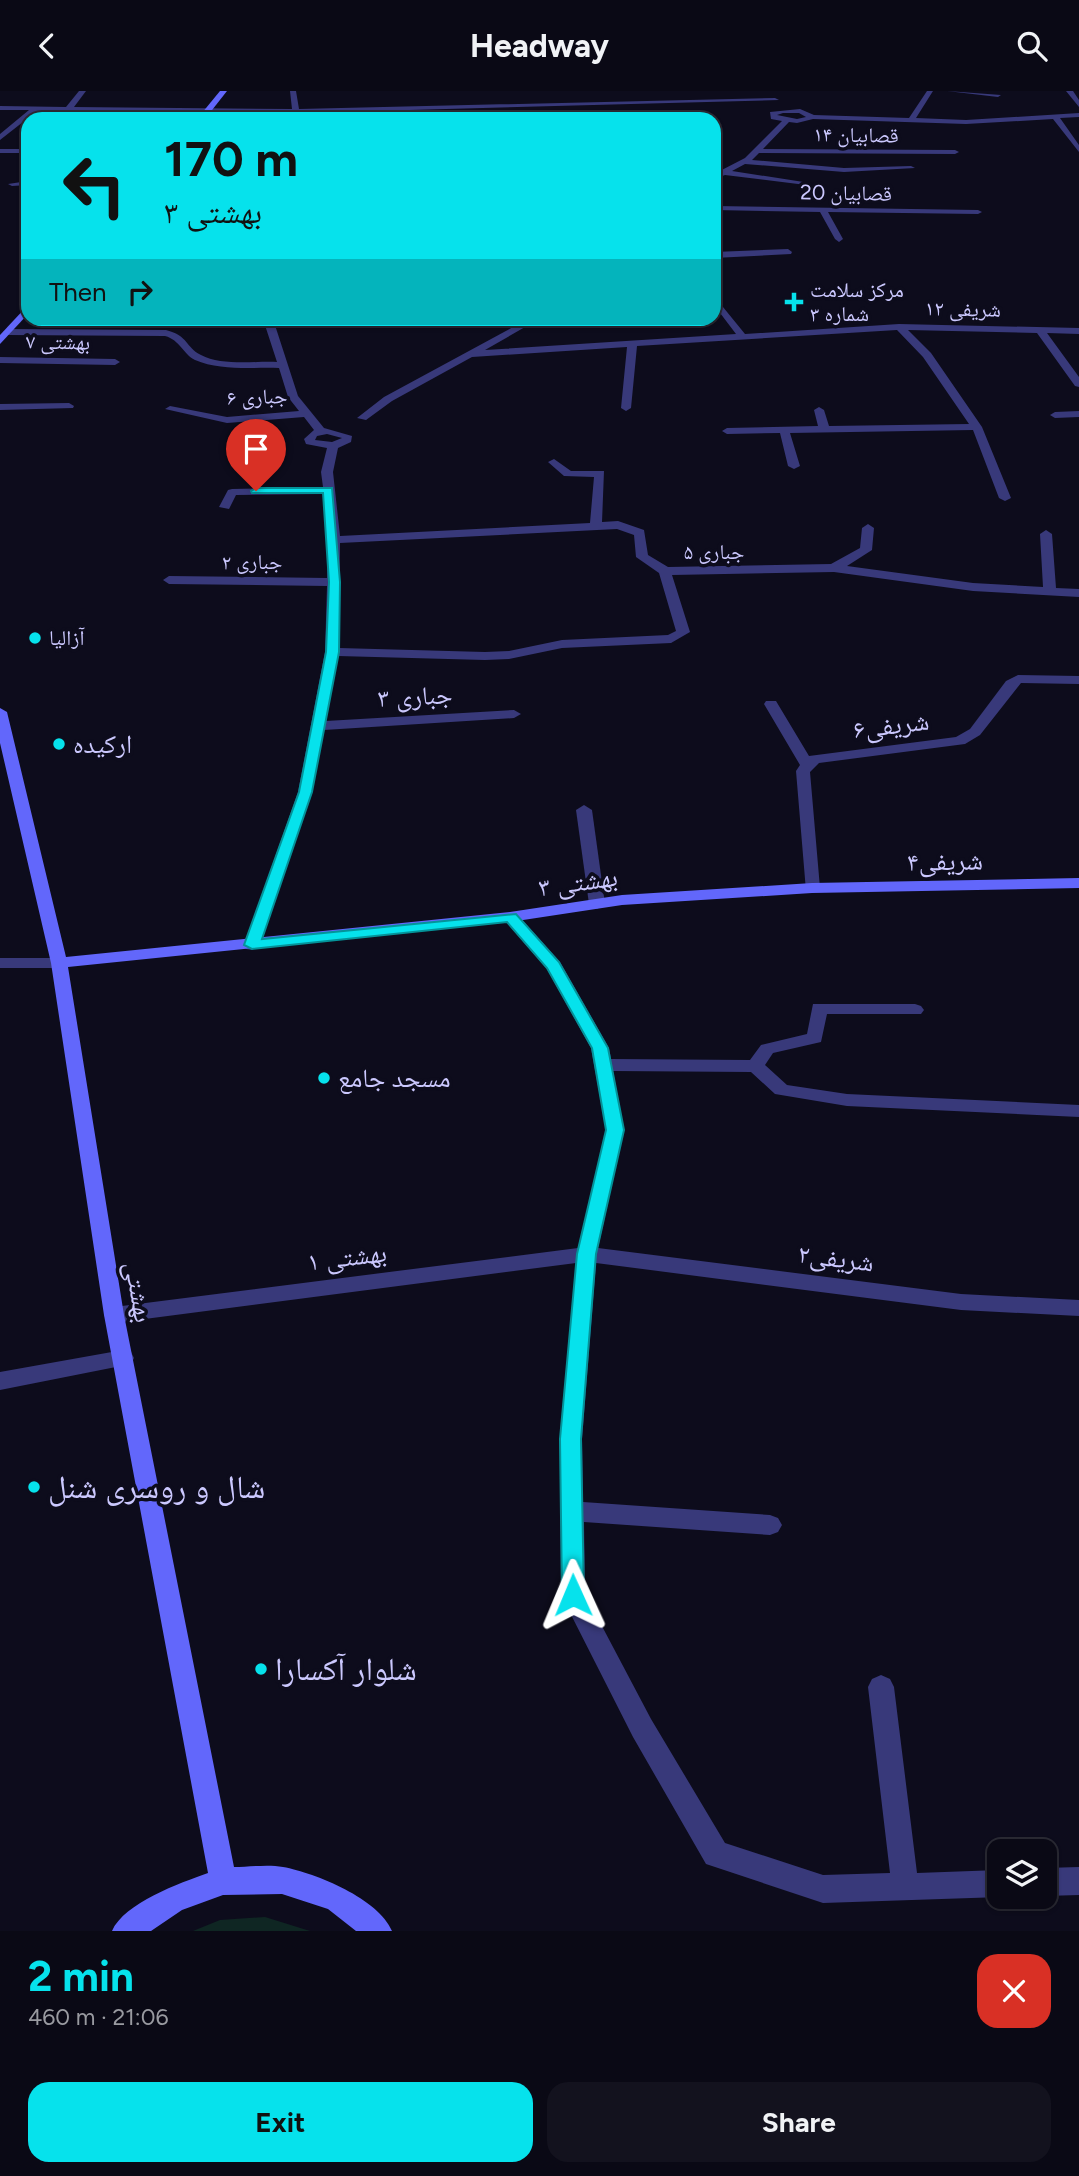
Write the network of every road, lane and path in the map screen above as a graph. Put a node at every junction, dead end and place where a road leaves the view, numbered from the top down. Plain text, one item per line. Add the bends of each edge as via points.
1 (83, 91) edge
2 (224, 91) edge
3 (293, 91) edge
4 (930, 91) edge
5 (950, 91) edge
6 (1069, 91) edge
7 (776, 95) edge
8 (998, 95) dead end
9 (1079, 105) edge
10 (0, 108) edge
11 (36, 109) junction
12 (68, 109) junction
13 (209, 110) junction
14 (783, 111) junction
15 (32, 112) edge
16 (243, 112) edge
17 (295, 112) edge
18 (367, 112) edge
19 (1079, 115) edge
20 (813, 117) junction
21 (1055, 117) junction
22 (911, 120) junction
23 (21, 121) edge
24 (786, 121) junction
25 (797, 121) junction
26 (828, 127) dead end
27 (0, 138) edge
28 (1079, 150) edge
29 (0, 151) edge
30 (21, 151) edge
31 (758, 151) junction
32 (955, 152) dead end
33 (745, 162) junction
34 (721, 166) edge
35 (736, 166) junction
36 (911, 168) dead end
37 (721, 174) edge
38 (721, 175) edge
39 (21, 183) edge
40 (806, 183) dead end
41 (12, 184) dead end
42 (721, 208) edge
43 (823, 210) junction
44 (978, 212) dead end
45 (839, 239) dead end
46 (788, 252) dead end
47 (721, 255) edge
48 (721, 308) edge
49 (21, 314) edge
50 (270, 326) edge
51 (521, 326) edge
52 (7, 327) edge
53 (899, 327) junction
54 (1040, 330) junction
55 (1079, 331) edge
56 (742, 336) junction
57 (0, 341) edge
58 (632, 344) junction
59 (470, 354) junction
60 (0, 360) edge
61 (116, 362) dead end
62 (281, 365) junction
63 (1079, 384) edge
64 (69, 406) dead end
65 (0, 407) edge
66 (626, 408) dead end
67 (170, 409) dead end
68 (819, 409) dead end
69 (304, 414) junction
70 (1079, 414) edge
71 (1055, 415) dead end
72 (362, 418) junction
73 (977, 428) junction
74 (824, 429) junction
75 (784, 430) junction
76 (327, 431) junction
77 (727, 431) dead end
78 (346, 436) junction
79 (314, 444) junction
80 (332, 446) junction
81 (554, 463) dead end
82 (794, 466) dead end
83 (327, 472) junction
84 (328, 490) junction
85 (1005, 498) dead end
86 (225, 507) dead end
87 (597, 526) junction
88 (868, 528) dead end
89 (1046, 534) dead end
90 (334, 540) junction
91 (834, 568) junction
92 (665, 571) junction
93 (169, 580) dead end
94 (334, 582) junction
95 (1050, 591) junction
96 (1079, 593) edge
97 (332, 652) junction
98 (1079, 680) edge
99 (771, 704) dead end
100 (0, 712) edge
101 (514, 714) dead end
102 (318, 726) junction
103 (807, 764) junction
104 (584, 810) dead end
105 (1079, 883) edge
106 (813, 888) junction
107 (597, 904) junction
108 (510, 917) junction
109 (252, 945) junction
110 (0, 963) edge
111 (58, 963) junction
112 (915, 1010) dead end
113 (603, 1065) junction
114 (755, 1066) junction
115 (1079, 1111) edge
116 (587, 1254) junction
117 (1079, 1308) edge
118 (114, 1315) junction
119 (122, 1358) junction
120 (0, 1381) edge
121 (572, 1511) junction
122 (770, 1525) dead end
123 (881, 1687) dead end
124 (223, 1881) junction
125 (1079, 1881) edge
126 (1057, 1882) edge
127 (987, 1884) edge
128 (905, 1887) junction
129 (126, 1931) edge
130 (378, 1931) edge

1 - 12 street
2 - 13 main road
3 - 17 street
4 - 22 street
5 - 8 street
6 - 9 street
7 - 14 street via 774,104
7 - 18 street
10 - 11 street
11 - 12 street
11 - 15 street
12 - 13 street
13 - 16 street
14 - 20 street
14 - 24 street via 774,117
19 - 21 street
20 - 22 street
20 - 25 street
21 - 22 street
21 - 28 street
23 - 27 street
24 - 25 street
24 - 31 street
25 - 26 street
29 - 30 street
31 - 32 street, قصابیان ۱۴
31 - 33 street
33 - 35 street
33 - 36 street via 844,170
34 - 35 street
35 - 37 street
38 - 40 street
39 - 41 street
42 - 43 street, قصابیان 20
43 - 44 street, قصابیان 20
43 - 45 street
46 - 47 street
48 - 56 street
49 - 52 main road
50 - 62 street
51 - 59 street
52 - 57 main road
52 - 62 street via 166,333 183,339 192,353 204,359
53 - 54 street, شریفی ۱۲
53 - 56 street, شریفی ۱۲
53 - 73 street via 927,355
54 - 55 street, شریفی ۱۲
54 - 63 street
56 - 58 street, شریفی ۱۲
58 - 59 street, شریفی ۱۲
58 - 66 street
59 - 72 street
60 - 61 street, بهشتی ۷
62 - 69 street
64 - 65 street
67 - 69 street, جباری ۶ via 228,420
68 - 74 street
69 - 76 street
70 - 71 street
72 - 76 street
72 - 78 street
73 - 74 street
73 - 85 street
74 - 75 street
75 - 77 street
75 - 82 street
76 - 78 street
76 - 79 street via 309,439
78 - 80 street via 347,440
79 - 80 street
79 - 83 street
80 - 83 street
81 - 87 street via 568,474 600,473
83 - 84 street
84 - 86 street via 232,492
84 - 90 street
87 - 90 street, جباری ۵
87 - 92 street, جباری ۵ via 618,525 640,533 642,557
88 - 91 street via 866,550
89 - 95 street
90 - 94 street
91 - 92 street, جباری ۵
91 - 95 street, جباری ۵ via 973,587
92 - 97 street via 683,632 671,639 562,644 485,656
93 - 94 street, جباری ۲
94 - 97 street
95 - 96 street, جباری ۵
97 - 102 street
98 - 103 street, شریفی۶ via 1018,679 975,732 960,741 814,759
99 - 103 street
100 - 111 main road, بهشتی
101 - 102 street, جباری ۳
102 - 109 street via 305,792
103 - 106 street via 803,771
104 - 107 street
105 - 106 main road, شریفی۴
106 - 107 main road, بهشتی ۳
107 - 108 main road, بهشتی ۳
108 - 109 main road, بهشتی ۳
108 - 113 street via 554,966 600,1048
109 - 111 main road, بهشتی ۳
110 - 111 street
111 - 118 main road, بهشتی
112 - 114 street via 819,1008 815,1038 767,1049
113 - 114 street
113 - 116 street via 615,1130
114 - 115 street via 782,1090 846,1100
116 - 117 street, شریفی۲ via 961,1302
116 - 118 street, بهشتی ۱
116 - 121 street via 571,1439
118 - 119 main road, بهشتی
119 - 120 street
119 - 124 main road, بهشتی
121 - 122 street
121 - 128 street via 573,1595 642,1728 716,1854 823,1889
123 - 128 street
124 - 129 main road via 174,1899
124 - 130 main road via 282,1880 337,1898
125 - 126 street
127 - 128 street

